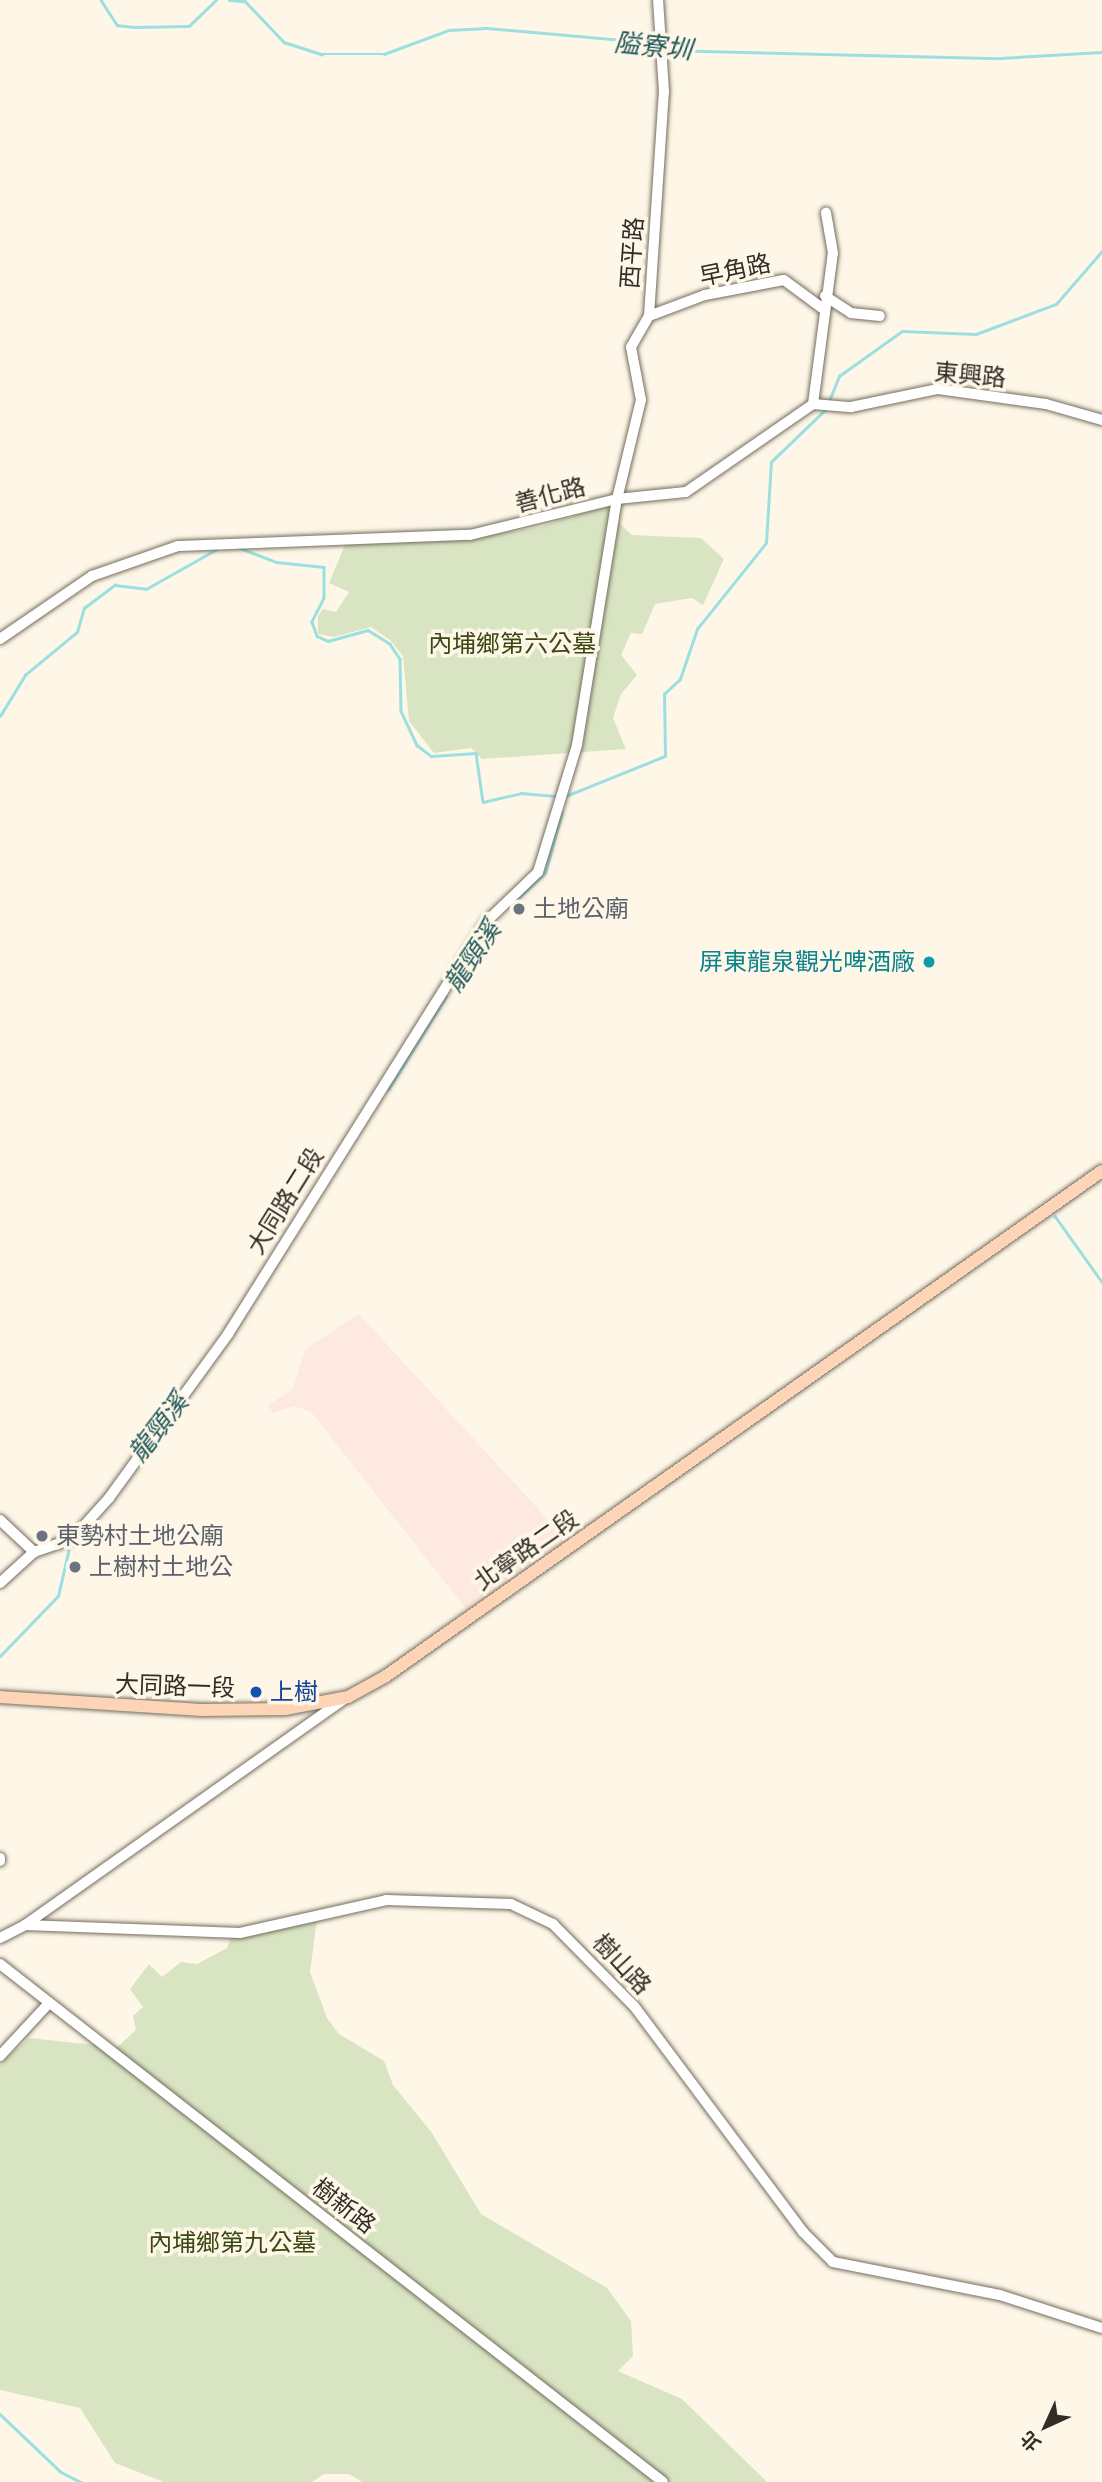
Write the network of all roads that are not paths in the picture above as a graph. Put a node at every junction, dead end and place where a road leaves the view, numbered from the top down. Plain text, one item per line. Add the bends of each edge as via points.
1 (658, 0) edge
2 (825, 213) dead end
3 (825, 296) junction
4 (822, 308) junction
5 (649, 316) junction
6 (880, 316) dead end
7 (824, 406) junction
8 (1102, 420) edge
9 (617, 499) junction
10 (0, 639) edge
11 (563, 790) joint
12 (1102, 1171) edge
13 (0, 1520) edge
14 (34, 1552) junction
15 (0, 1583) edge
16 (0, 1697) edge
17 (348, 1697) junction
18 (25, 1926) junction
19 (0, 1938) edge
20 (0, 1964) edge
21 (48, 2003) junction
22 (0, 2056) edge
23 (1102, 2328) edge
24 (663, 2482) edge

1 - 5 street, 西平路 via 663,57
2 - 3 street via 834,253
3 - 4 street
3 - 6 street via 852,313
4 - 5 street, 早角路 via 784,280 705,295
4 - 7 street
5 - 9 street, 西平路 via 631,347 642,393
7 - 8 street, 東興路 via 938,389 1045,404
7 - 9 street, 善化路 via 686,492
9 - 10 street, 善化路 via 470,535 178,546 92,576
9 - 11 street, 西平路 via 577,745
11 - 14 street, 大同路二段 via 538,872 473,943 228,1334 109,1497 72,1539
12 - 17 main road, 北寧路二段 via 386,1676
13 - 14 street
14 - 15 street, 大同路二段
16 - 17 main road, 大同路一段 via 202,1710 285,1710
17 - 18 street, 北寧路二段
18 - 19 street, 樹山路
18 - 23 street, 樹山路 via 199,1936 240,1933 386,1900 511,1903 552,1924 634,2006 803,2232 833,2262 1000,2295
20 - 21 street, 樹新路
21 - 22 street
21 - 24 street, 樹新路

